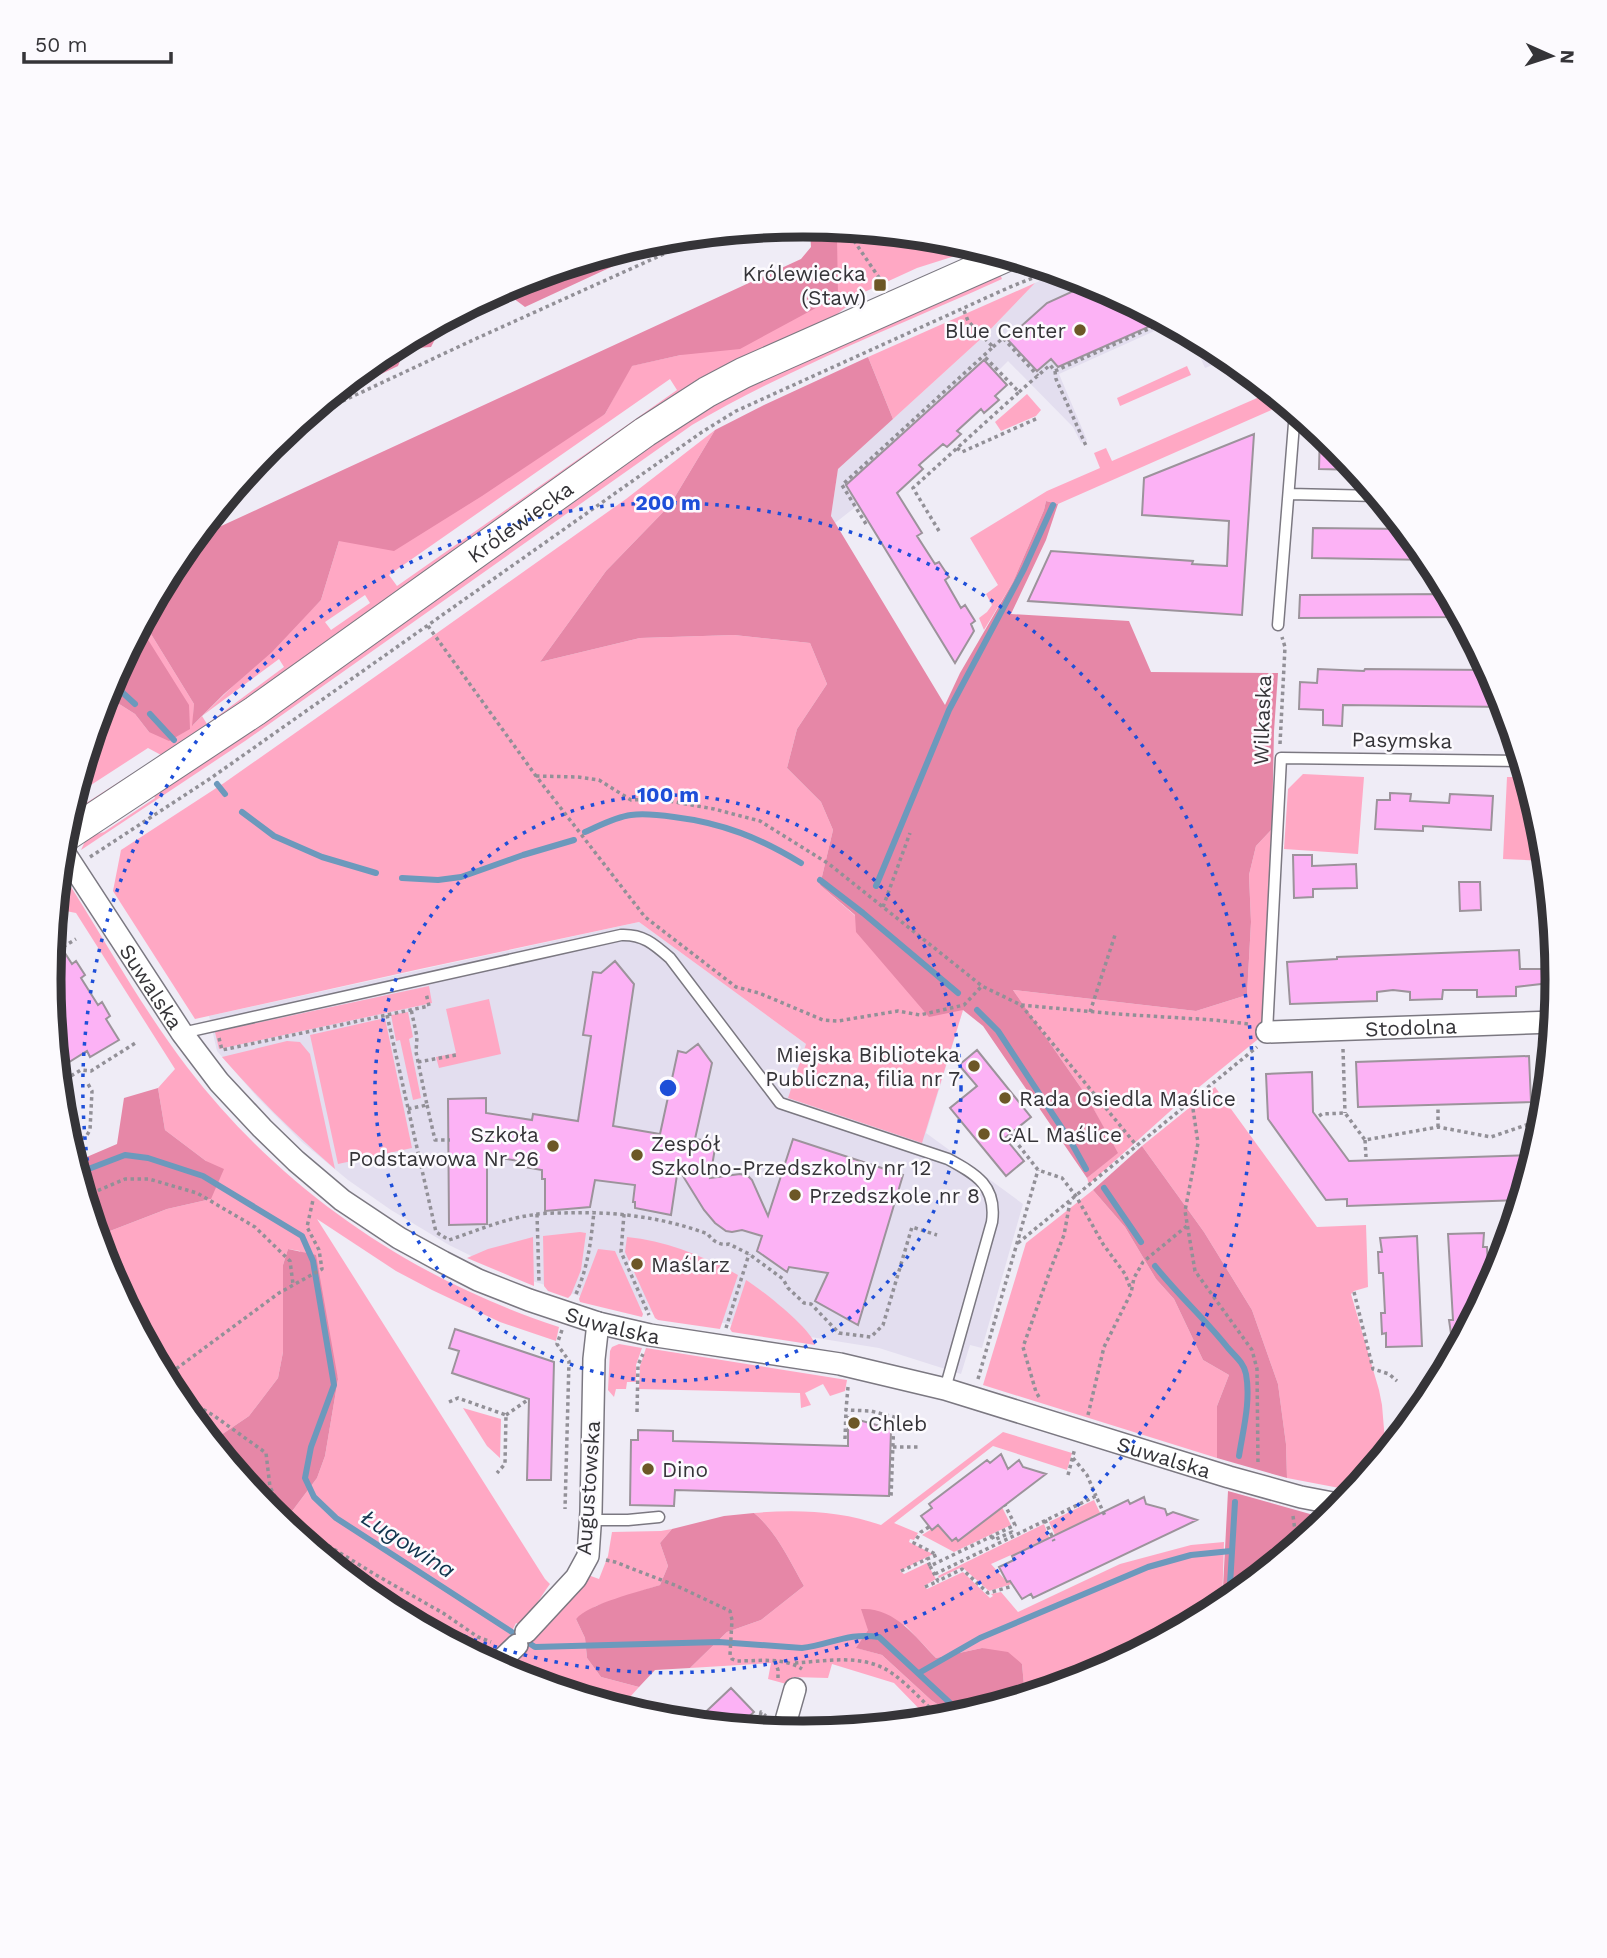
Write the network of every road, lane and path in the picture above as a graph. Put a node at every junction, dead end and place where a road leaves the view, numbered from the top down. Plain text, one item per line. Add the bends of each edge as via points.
1 (852, 238) edge
2 (677, 248) edge
3 (994, 262) edge
4 (1040, 275) edge
5 (884, 285) dead end
6 (963, 308) junction
7 (1156, 326) edge
8 (993, 347) junction
9 (984, 356) junction
10 (1055, 371) junction
11 (1038, 376) junction
12 (1019, 392) junction
13 (333, 406) edge
14 (1038, 418) dead end
15 (1294, 422) edge
16 (957, 448) junction
17 (1087, 448) dead end
18 (1289, 494) junction
19 (1367, 496) edge
20 (866, 524) dead end
21 (939, 531) dead end
22 (1278, 625) joint
23 (428, 626) junction
24 (1281, 758) junction
25 (1512, 761) edge
26 (536, 776) junction
27 (77, 829) edge
28 (910, 833) dead end
29 (87, 861) dead end
30 (71, 863) edge
31 (883, 907) junction
32 (1115, 935) dead end
33 (76, 939) dead end
34 (62, 947) edge
35 (423, 978) junction
36 (982, 986) junction
37 (1021, 1004) junction
38 (411, 1009) junction
39 (1090, 1012) junction
40 (387, 1015) junction
41 (1544, 1023) edge
42 (182, 1033) junction
43 (1265, 1037) junction
44 (138, 1042) dead end
45 (222, 1050) dead end
46 (1343, 1052) dead end
47 (456, 1055) dead end
48 (418, 1062) junction
49 (68, 1078) edge
50 (88, 1084) dead end
51 (1192, 1102) junction
52 (427, 1105) junction
53 (1438, 1106) dead end
54 (408, 1109) junction
55 (1345, 1113) junction
56 (1319, 1116) dead end
57 (1531, 1123) edge
58 (1438, 1127) junction
59 (1010, 1134) dead end
60 (80, 1140) edge
61 (450, 1140) dead end
62 (1365, 1140) junction
63 (1137, 1146) junction
64 (1366, 1157) dead end
65 (1038, 1170) junction
66 (324, 1184) junction
67 (93, 1192) edge
68 (1076, 1196) junction
69 (1071, 1200) junction
70 (594, 1212) junction
71 (537, 1214) junction
72 (624, 1214) junction
73 (1188, 1225) junction
74 (937, 1235) dead end
75 (1018, 1242) junction
76 (749, 1254) junction
77 (293, 1284) junction
78 (539, 1291) dead end
79 (1354, 1292) dead end
80 (1131, 1293) junction
81 (566, 1319) junction
82 (652, 1322) dead end
83 (598, 1323) junction
84 (724, 1334) dead end
85 (646, 1345) dead end
86 (174, 1371) edge
87 (849, 1378) dead end
88 (1397, 1381) dead end
89 (976, 1386) dead end
90 (945, 1389) junction
91 (529, 1399) dead end
92 (1041, 1400) dead end
93 (449, 1402) dead end
94 (197, 1406) edge
95 (846, 1410) junction
96 (637, 1412) dead end
97 (506, 1415) junction
98 (1087, 1420) dead end
99 (845, 1439) dead end
100 (1077, 1442) dead end
101 (893, 1447) junction
102 (920, 1447) dead end
103 (1073, 1458) junction
104 (1258, 1473) dead end
105 (497, 1474) dead end
106 (1068, 1475) dead end
107 (1096, 1496) junction
108 (891, 1497) dead end
109 (1329, 1502) edge
110 (279, 1504) edge
111 (1005, 1505) dead end
112 (1291, 1506) dead end
113 (565, 1509) dead end
114 (1105, 1516) dead end
115 (659, 1517) dead end
116 (590, 1520) junction
117 (1045, 1520) junction
118 (929, 1527) dead end
119 (1014, 1535) junction
120 (1295, 1535) edge
121 (992, 1536) junction
122 (314, 1537) edge
123 (1054, 1541) dead end
124 (588, 1556) junction
125 (927, 1559) junction
126 (930, 1566) junction
127 (901, 1572) dead end
128 (935, 1574) junction
129 (938, 1581) junction
130 (1013, 1586) dead end
131 (925, 1587) dead end
132 (519, 1642) junction
133 (503, 1658) edge
134 (775, 1661) dead end
135 (793, 1663) dead end
136 (795, 1689) dead end
137 (931, 1710) edge
138 (786, 1721) edge

1 - 5 path
2 - 13 path
3 - 27 street, Królewiecka via 707,392 255,711
4 - 6 path
6 - 8 path via 968,321
6 - 23 path via 736,411
7 - 10 path
8 - 9 path
8 - 11 path via 1003,338
9 - 12 path
9 - 20 path via 842,485
10 - 11 path via 1050,365
10 - 17 path
11 - 12 path
12 - 16 path
14 - 16 path via 962,452
15 - 18 lane
16 - 21 path via 913,488
18 - 19 lane
18 - 22 lane
22 - 24 path, Wilkaska via 1285,647
23 - 26 path
23 - 29 path
24 - 25 lane, Pasymska
24 - 43 lane, Wilkaska
26 - 31 path via 599,780 631,800 658,799 761,821 829,864
26 - 36 path via 645,917 736,986 823,1020 838,1021 898,1011 920,1015 964,1005
28 - 31 path
30 - 42 street, Suwalska
31 - 36 path
32 - 39 path
33 - 34 path
35 - 38 path via 429,1006
35 - 42 lane
35 - 90 lane via 636,934 670,958 780,1103 948,1159 970,1171 989,1190 994,1211
36 - 37 path
37 - 39 path
37 - 63 path
38 - 40 path
38 - 48 path
39 - 43 path via 1250,1024
40 - 45 path
40 - 54 path
41 - 43 street, Stodolna
42 - 66 street, Suwalska via 262,1128
43 - 51 path
44 - 49 path via 91,1071 81,1070
46 - 55 path
47 - 48 path
48 - 52 path
50 - 60 path via 92,1091 90,1129
51 - 63 path
51 - 73 path via 1198,1143 1185,1212
52 - 54 path
52 - 61 path via 435,1140
53 - 58 path
54 - 71 path via 436,1232 449,1240
55 - 56 path
55 - 62 path
57 - 58 path via 1491,1136
58 - 62 path
59 - 65 path
62 - 64 path
63 - 68 path
65 - 68 path via 1062,1178
65 - 75 path
66 - 77 path via 315,1194 307,1227 322,1269
66 - 81 street, Suwalska via 399,1238
67 - 77 path via 125,1179 149,1179 197,1193 255,1227 290,1261
68 - 69 path
68 - 80 path via 1125,1273
69 - 75 path
69 - 92 path via 1064,1235 1023,1348
70 - 71 path
70 - 72 path
70 - 81 path via 584,1274
71 - 78 path
72 - 76 path via 692,1228
72 - 82 path via 621,1252
73 - 80 path via 1143,1262
73 - 104 path via 1195,1271 1252,1350 1257,1369
74 - 76 path via 912,1227 883,1325 871,1337 839,1333 783,1279
75 - 89 path
76 - 84 path
77 - 86 path
79 - 88 path via 1373,1368
80 - 98 path via 1104,1348
81 - 83 street, Suwalska
81 - 113 path via 557,1344 569,1361
83 - 90 street, Suwalska via 839,1364
83 - 116 street, Augustowska
85 - 96 path via 638,1365
87 - 95 path
90 - 109 street, Suwalska via 1229,1477
91 - 97 path
93 - 97 path via 458,1398
94 - 110 path via 265,1453 270,1487
95 - 99 path
95 - 101 path via 894,1417
97 - 105 path via 505,1464
100 - 103 path
101 - 102 path
101 - 108 path
103 - 106 path
103 - 107 path
107 - 114 path
107 - 117 path
111 - 121 path via 1015,1525
112 - 120 path
115 - 116 lane
116 - 124 street, Augustowska
117 - 119 path
117 - 123 path
118 - 125 path via 914,1543 937,1555
119 - 121 path via 994,1540
119 - 128 path
121 - 126 path
122 - 132 path via 478,1637
124 - 132 street, Augustowska via 576,1578
124 - 134 path via 677,1586 730,1611 733,1659
125 - 126 path
125 - 127 path
126 - 128 path
128 - 129 path
129 - 130 path via 962,1569 988,1594
129 - 131 path
132 - 133 street, Augustowska
135 - 137 path via 868,1662 892,1673
136 - 138 street

